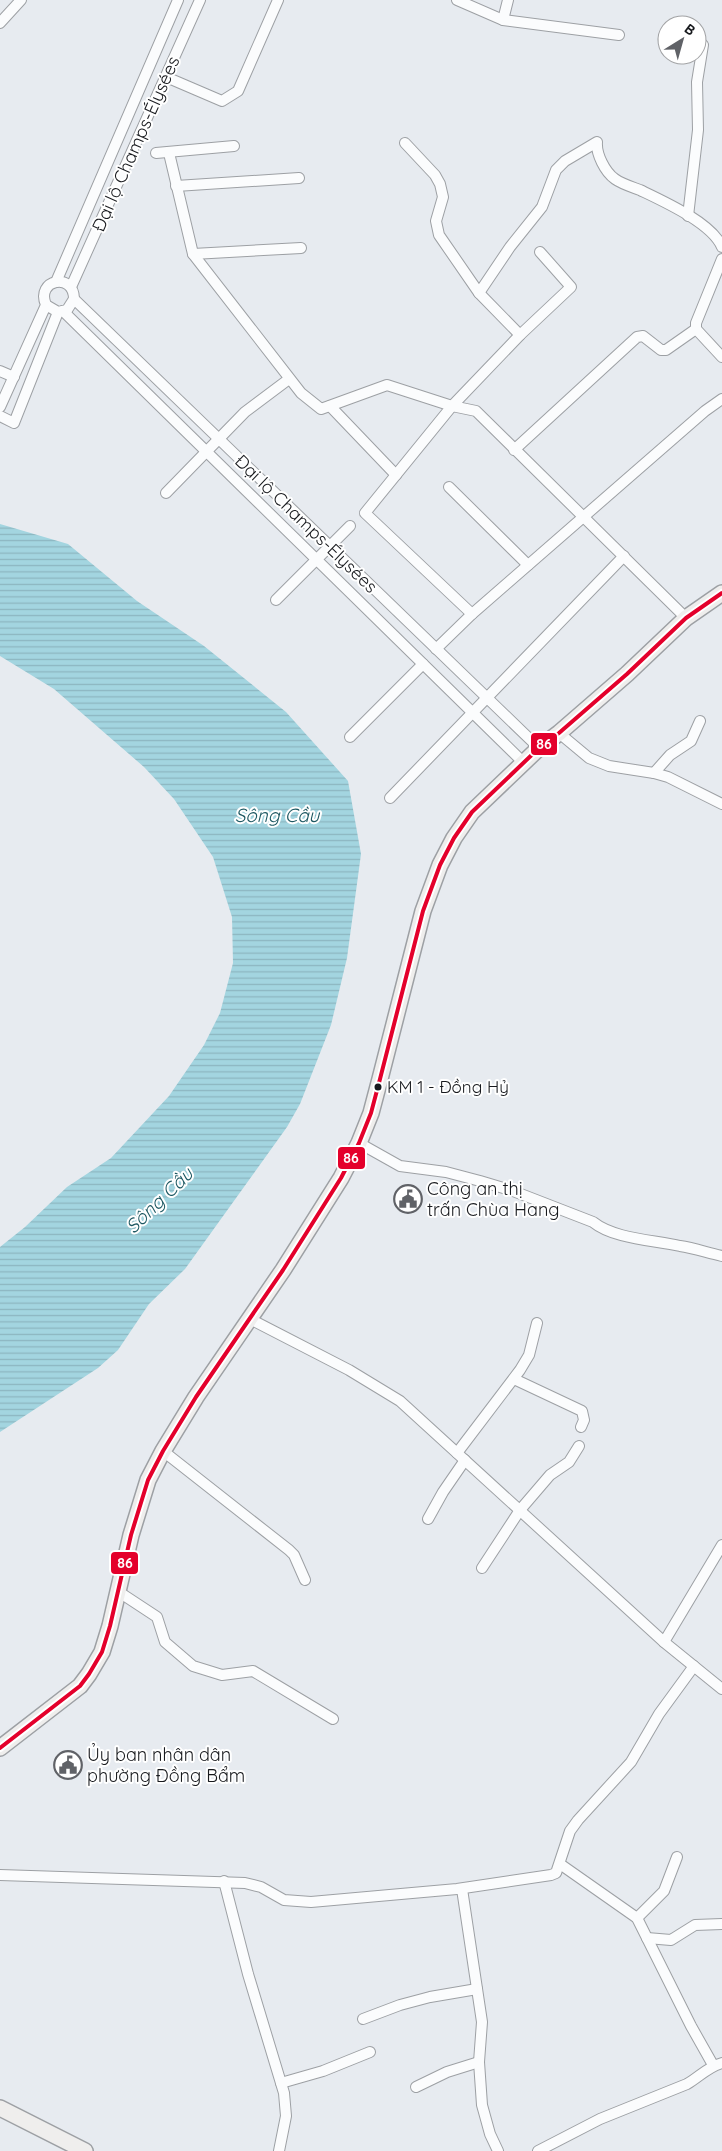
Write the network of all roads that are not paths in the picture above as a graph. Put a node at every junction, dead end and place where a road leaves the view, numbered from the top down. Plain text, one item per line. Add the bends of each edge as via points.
1 (21, 0) edge
2 (178, 0) edge
3 (200, 0) edge
4 (278, 0) edge
5 (457, 0) edge
6 (508, 0) edge
7 (503, 20) junction
8 (0, 23) edge
9 (620, 35) dead end
10 (700, 65) edge
11 (166, 77) junction
12 (405, 143) dead end
13 (234, 146) dead end
14 (156, 153) dead end
15 (169, 153) junction
16 (299, 178) dead end
17 (176, 186) junction
18 (688, 216) junction
19 (722, 247) edge
20 (301, 248) dead end
21 (540, 252) dead end
22 (194, 254) junction
23 (722, 259) edge
24 (56, 282) junction
25 (71, 288) junction
26 (479, 293) junction
27 (74, 299) junction
28 (46, 305) junction
29 (60, 312) junction
30 (696, 329) junction
31 (520, 335) junction
32 (722, 357) edge
33 (0, 371) edge
34 (14, 377) junction
35 (289, 379) junction
36 (722, 399) edge
37 (330, 406) junction
38 (452, 406) junction
39 (0, 407) edge
40 (0, 416) edge
41 (218, 440) junction
42 (514, 450) junction
43 (206, 451) junction
44 (396, 475) junction
45 (449, 488) dead end
46 (166, 493) dead end
47 (583, 517) junction
48 (350, 526) dead end
49 (329, 546) junction
50 (624, 556) junction
51 (316, 559) junction
52 (528, 565) junction
53 (722, 593) edge
54 (276, 600) dead end
55 (472, 614) junction
56 (686, 618) junction
57 (436, 649) junction
58 (423, 664) junction
59 (487, 698) junction
60 (473, 712) junction
61 (700, 721) dead end
62 (559, 733) junction
63 (350, 737) dead end
64 (539, 748) junction
65 (524, 763) junction
66 (654, 773) junction
67 (390, 798) dead end
68 (722, 804) edge
69 (359, 1143) junction
70 (722, 1256) edge
71 (250, 1319) junction
72 (537, 1323) dead end
73 (514, 1379) junction
74 (581, 1427) dead end
75 (579, 1446) dead end
76 (163, 1451) junction
77 (461, 1456) junction
78 (520, 1510) junction
79 (428, 1519) dead end
80 (722, 1545) edge
81 (482, 1568) dead end
82 (305, 1580) dead end
83 (119, 1592) junction
84 (664, 1642) junction
85 (694, 1666) junction
86 (722, 1689) edge
87 (334, 1719) dead end
88 (1, 1743) edge
89 (677, 1857) dead end
90 (560, 1864) junction
91 (0, 1875) edge
92 (224, 1881) junction
93 (462, 1889) junction
94 (637, 1918) junction
95 (722, 1924) edge
96 (647, 1938) junction
97 (477, 1990) junction
98 (363, 2019) dead end
99 (370, 2052) dead end
100 (479, 2062) junction
101 (717, 2064) edge
102 (281, 2083) junction
103 (416, 2087) dead end
104 (0, 2108) edge
105 (85, 2151) edge
106 (279, 2151) edge
107 (498, 2151) edge
108 (538, 2151) edge

1 - 8 street
2 - 24 street, Đại lộ Champs-Élysées
3 - 11 street, Đại lộ Champs-Élysées
4 - 11 street via 238,91 222,101
5 - 7 street
6 - 7 street
7 - 9 street
10 - 18 street via 698,130
11 - 25 street, Đại lộ Champs-Élysées
12 - 26 street via 435,174 440,184 442,197 436,227
13 - 15 street
14 - 15 street
15 - 17 street
16 - 17 street
17 - 22 street
18 - 19 street via 714,236
18 - 26 street via 614,179 600,157 597,142 556,170 542,206
20 - 22 street
21 - 31 street via 571,288
22 - 35 street
23 - 30 street via 698,316
24 - 25 street via 64,282
24 - 28 street, Đại lộ Champs-Élysées via 45,290
25 - 27 street
26 - 31 street
27 - 29 street via 70,307
27 - 41 street, Đại lộ Champs-Élysées
28 - 29 street, Đại lộ Champs-Élysées
28 - 34 street, Đại lộ Champs-Élysées
29 - 40 street via 14,423
29 - 43 street, Đại lộ Champs-Élysées
30 - 32 street
30 - 42 street via 666,350 660,350 643,336 637,337
31 - 38 street
33 - 34 street
34 - 39 street, Đại lộ Champs-Élysées
35 - 37 street via 321,409
35 - 41 street via 245,412
36 - 47 street via 704,411
37 - 38 street via 387,385
37 - 44 street
38 - 42 street via 476,411
38 - 44 street
41 - 43 street
41 - 49 street, Đại lộ Champs-Élysées
42 - 47 street
43 - 46 street
43 - 51 street, Đại lộ Champs-Élysées
44 - 55 street via 365,513
45 - 52 street
47 - 50 street
47 - 52 street
48 - 49 street
49 - 51 street
49 - 57 street, Đại lộ Champs-Élysées
50 - 56 street
50 - 59 street
51 - 54 street
51 - 58 street, Đại lộ Champs-Élysées
52 - 55 street
53 - 56 main road
55 - 57 street
56 - 62 main road
57 - 59 street, Đại lộ Champs-Élysées
58 - 60 street, Đại lộ Champs-Élysées
58 - 63 street
59 - 60 street
59 - 64 street, Đại lộ Champs-Élysées
60 - 65 street, Đại lộ Champs-Élysées
60 - 67 street
61 - 66 street via 691,741 670,755
62 - 64 main road
62 - 66 street via 590,758 610,766
64 - 65 main road
65 - 69 main road via 472,812 440,865 423,911 371,1113
66 - 68 street via 683,783
69 - 70 street via 400,1166 446,1172 513,1191 612,1232
69 - 71 main road via 341,1178
71 - 76 main road
71 - 77 street via 392,1395
72 - 73 street via 529,1355
73 - 74 street via 582,1411
73 - 77 street
75 - 78 street via 569,1462 550,1475
76 - 82 street via 289,1550
76 - 83 main road via 148,1480
77 - 78 street
77 - 79 street
78 - 81 street
78 - 84 street
80 - 84 street
83 - 87 street via 157,1617 165,1642 193,1666 222,1674 254,1671
83 - 88 main road via 102,1652 80,1686
84 - 85 street
85 - 86 street
85 - 90 street via 659,1714 631,1762 578,1820 567,1839
89 - 94 street via 664,1891
90 - 93 street via 556,1873 544,1878
90 - 94 street
91 - 92 street
92 - 93 street via 256,1885 281,1899 304,1901
92 - 102 street
93 - 97 street
94 - 96 street
95 - 96 street via 695,1925 671,1940
96 - 101 street
97 - 98 street via 430,1997
97 - 100 street via 482,2031
99 - 102 street
100 - 103 street via 447,2072
100 - 107 street via 482,2105
101 - 108 street via 688,2084 600,2118
102 - 106 street via 286,2116
104 - 105 main road

